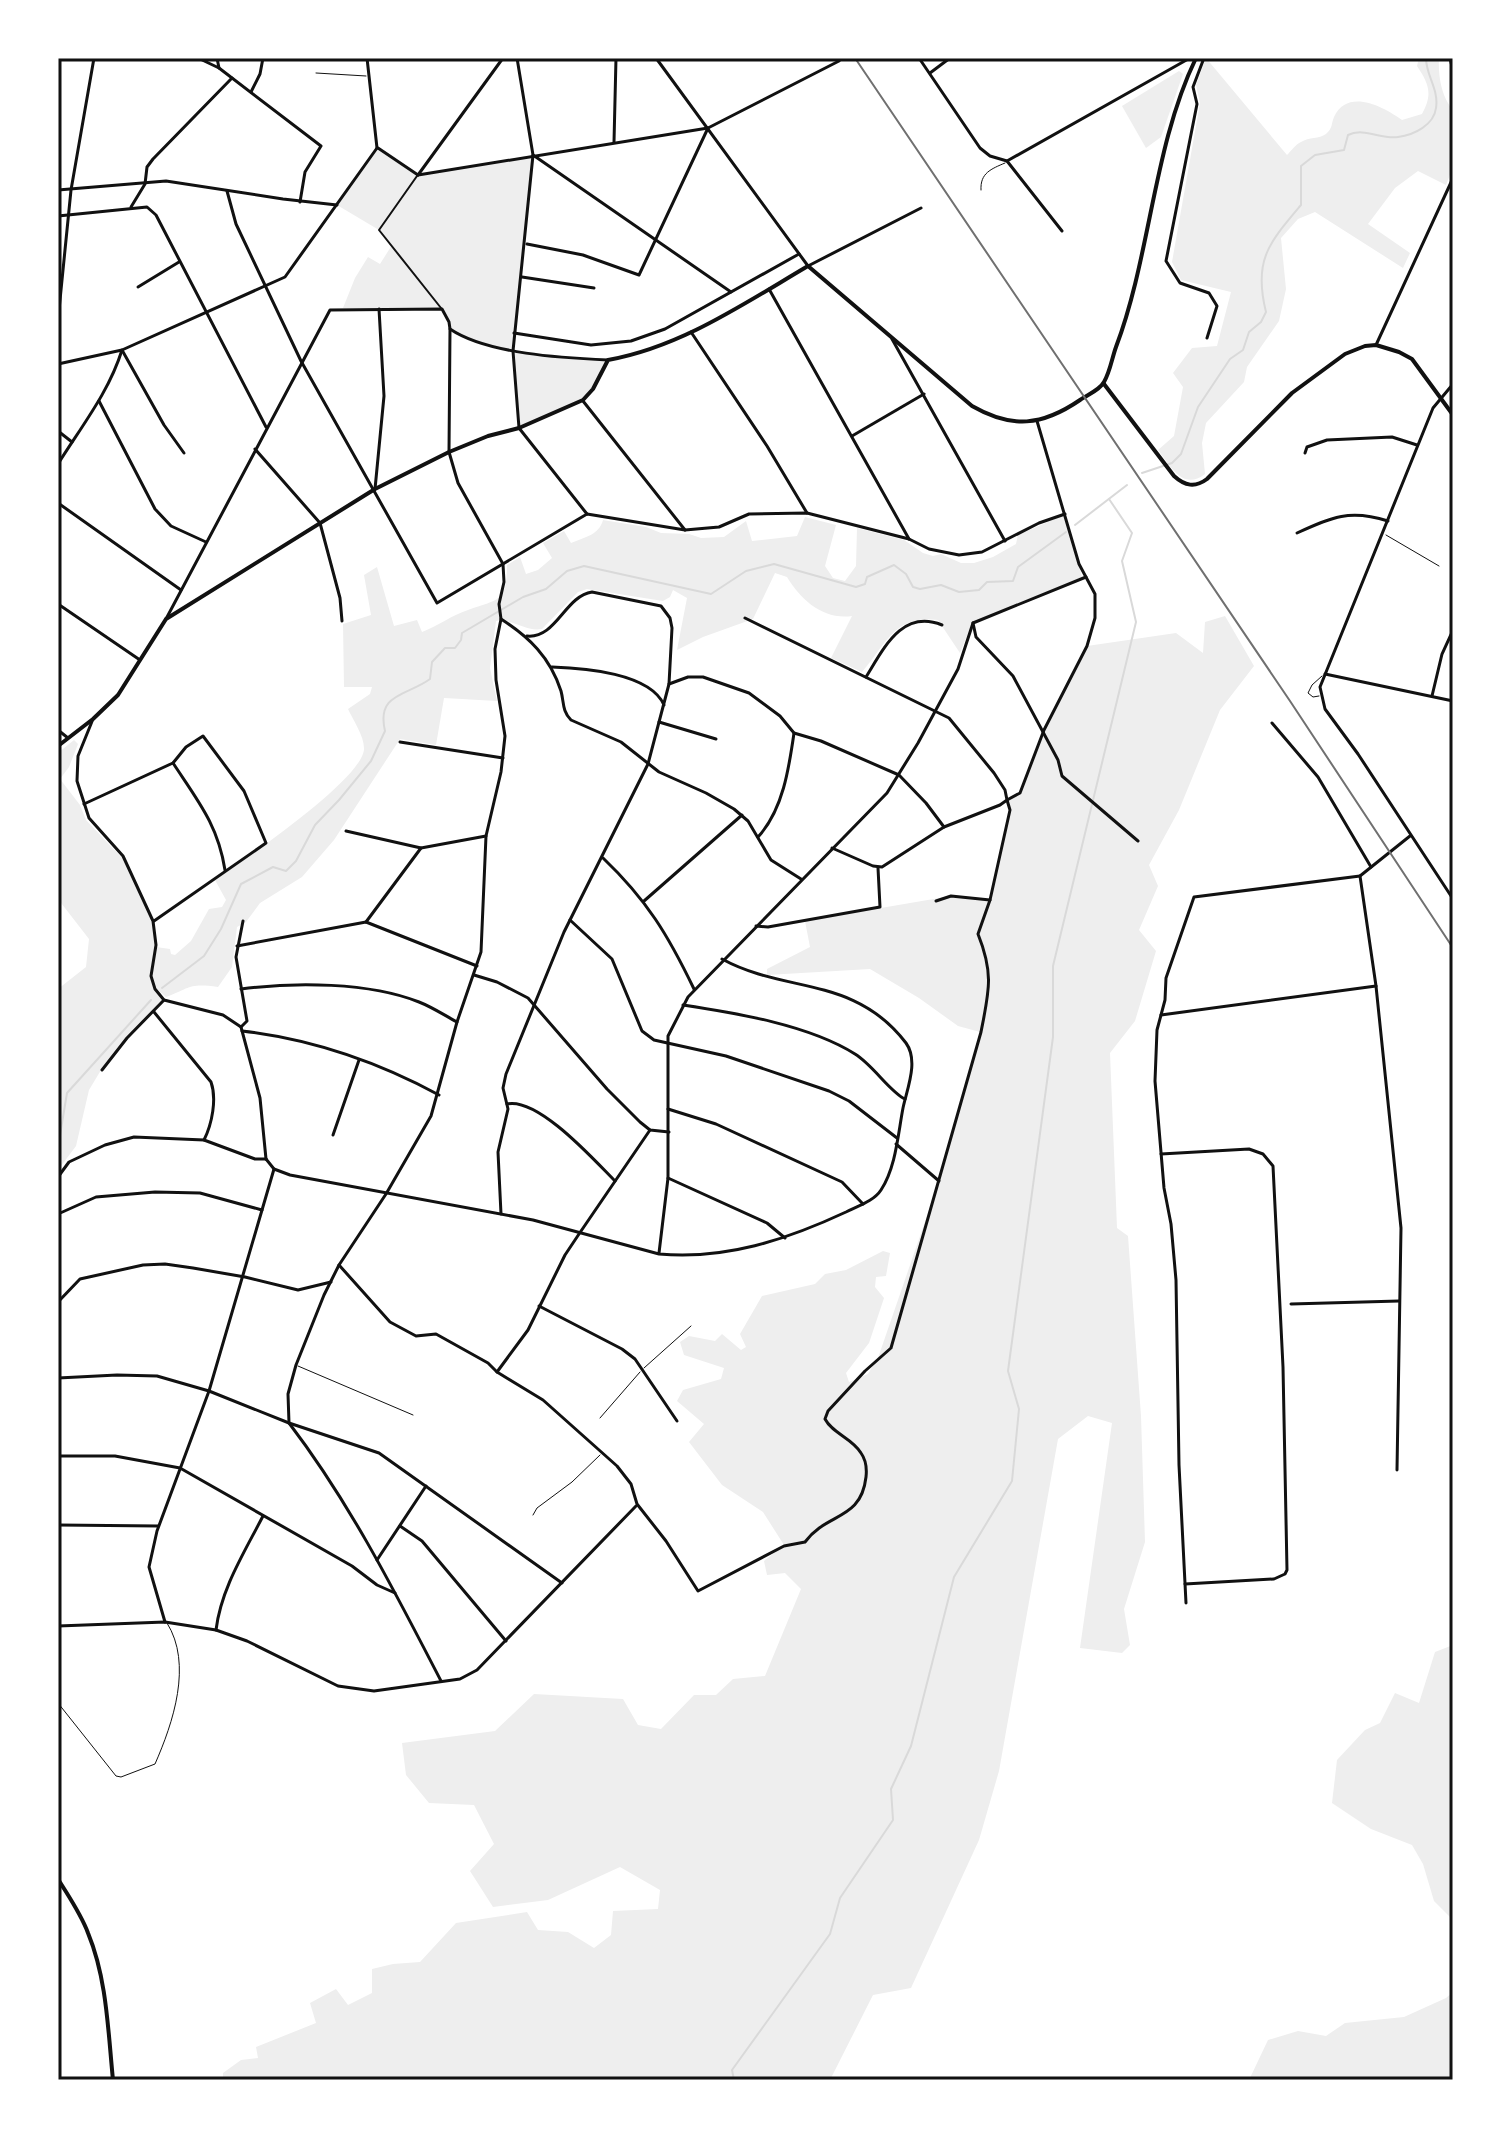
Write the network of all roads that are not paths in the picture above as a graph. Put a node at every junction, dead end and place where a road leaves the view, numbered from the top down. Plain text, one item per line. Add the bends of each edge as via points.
1 (94, 58) edge
2 (198, 58) edge
3 (217, 58) edge
4 (263, 58) edge
5 (367, 58) edge
6 (503, 58) edge
7 (517, 58) edge
8 (616, 58) edge
9 (656, 58) edge
10 (919, 58) edge
11 (950, 58) edge
12 (1193, 58) edge
13 (1204, 58) edge
14 (1449, 58) edge
15 (839, 61) dead end
16 (219, 68) junction
17 (316, 73) dead end
18 (930, 73) junction
19 (1453, 76) edge
20 (370, 77) junction
21 (232, 78) junction
22 (251, 92) junction
23 (708, 128) junction
24 (614, 142) junction
25 (377, 148) junction
26 (533, 155) junction
27 (1007, 161) junction
28 (418, 175) junction
29 (1453, 178) edge
30 (145, 184) junction
31 (58, 190) edge
32 (71, 190) junction
33 (981, 190) dead end
34 (227, 191) junction
35 (300, 202) junction
36 (337, 205) junction
37 (131, 207) junction
38 (921, 208) dead end
39 (69, 214) junction
40 (58, 216) edge
41 (1062, 231) dead end
42 (655, 241) junction
43 (525, 243) junction
44 (799, 254) junction
45 (179, 262) junction
46 (808, 266) junction
47 (521, 277) junction
48 (265, 286) junction
49 (138, 287) dead end
50 (594, 288) dead end
51 (769, 289) junction
52 (731, 292) junction
53 (378, 308) junction
54 (442, 309) junction
55 (206, 313) junction
56 (58, 320) edge
57 (450, 329) junction
58 (691, 332) junction
59 (514, 333) junction
60 (890, 335) junction
61 (1207, 338) dead end
62 (1376, 345) junction
63 (122, 350) junction
64 (513, 351) junction
65 (608, 360) junction
66 (301, 361) junction
67 (58, 364) edge
68 (1104, 384) junction
69 (1453, 384) edge
70 (924, 394) junction
71 (1441, 398) junction
72 (583, 400) junction
73 (99, 401) junction
74 (1453, 415) edge
75 (1037, 421) junction
76 (519, 428) junction
77 (267, 429) junction
78 (58, 431) edge
79 (852, 436) junction
80 (72, 442) junction
81 (1417, 445) junction
82 (255, 449) junction
83 (449, 452) junction
84 (184, 453) dead end
85 (1305, 453) dead end
86 (58, 464) edge
87 (375, 489) junction
88 (58, 503) edge
89 (807, 513) junction
90 (587, 514) junction
91 (1065, 514) junction
92 (1388, 521) junction
93 (320, 523) junction
94 (685, 530) junction
95 (1297, 533) dead end
96 (1383, 534) junction
97 (909, 539) junction
98 (1005, 541) junction
99 (206, 542) junction
100 (503, 564) junction
101 (1439, 566) dead end
102 (1086, 577) junction
103 (181, 590) junction
104 (58, 604) edge
105 (745, 618) dead end
106 (166, 619) junction
107 (501, 619) junction
108 (342, 621) dead end
109 (973, 623) junction
110 (942, 625) dead end
111 (1453, 630) edge
112 (527, 636) junction
113 (140, 660) junction
114 (550, 667) junction
115 (1325, 674) junction
116 (866, 677) junction
117 (669, 684) junction
118 (1321, 695) junction
119 (1432, 696) junction
120 (1453, 701) edge
121 (664, 705) junction
122 (937, 711) junction
123 (93, 719) junction
124 (659, 722) junction
125 (1272, 723) dead end
126 (58, 730) edge
127 (1044, 730) junction
128 (794, 733) junction
129 (68, 738) junction
130 (716, 739) dead end
131 (400, 742) dead end
132 (58, 746) edge
133 (503, 758) junction
134 (173, 763) junction
135 (648, 764) junction
136 (899, 775) junction
137 (1007, 800) junction
138 (84, 804) junction
139 (742, 815) junction
140 (944, 827) junction
141 (346, 831) dead end
142 (486, 836) junction
143 (1411, 836) junction
144 (758, 837) junction
145 (1138, 841) dead end
146 (421, 848) junction
147 (832, 848) junction
148 (602, 858) junction
149 (878, 867) junction
150 (1371, 867) junction
151 (225, 871) junction
152 (1360, 876) junction
153 (801, 879) junction
154 (1453, 899) edge
155 (990, 900) junction
156 (644, 901) junction
157 (936, 901) dead end
158 (570, 920) junction
159 (153, 921) junction
160 (243, 921) dead end
161 (366, 922) junction
162 (756, 926) junction
163 (237, 946) junction
164 (722, 959) junction
165 (477, 966) junction
166 (474, 975) junction
167 (1376, 986) junction
168 (241, 989) junction
169 (694, 989) junction
170 (164, 1000) junction
171 (534, 1003) junction
172 (683, 1005) junction
173 (154, 1012) junction
174 (1161, 1015) junction
175 (457, 1022) junction
176 (242, 1029) junction
177 (668, 1043) junction
178 (359, 1060) junction
179 (102, 1070) dead end
180 (439, 1095) junction
181 (905, 1099) junction
182 (507, 1104) junction
183 (668, 1109) junction
184 (650, 1130) junction
185 (669, 1132) junction
186 (333, 1135) dead end
187 (204, 1140) junction
188 (897, 1141) junction
189 (1161, 1154) junction
190 (266, 1159) junction
191 (274, 1169) junction
192 (58, 1177) edge
193 (668, 1178) junction
194 (615, 1181) junction
195 (940, 1181) junction
196 (386, 1194) junction
197 (863, 1204) junction
198 (262, 1210) junction
199 (58, 1214) edge
200 (501, 1214) junction
201 (579, 1234) junction
202 (786, 1239) junction
203 (659, 1254) junction
204 (339, 1265) junction
205 (245, 1277) junction
206 (331, 1282) junction
207 (1400, 1301) junction
208 (58, 1302) edge
209 (1291, 1304) dead end
210 (539, 1306) junction
211 (691, 1326) dead end
212 (296, 1365) junction
213 (644, 1368) junction
214 (497, 1372) junction
215 (58, 1378) edge
216 (209, 1391) junction
217 (413, 1415) dead end
218 (600, 1418) dead end
219 (677, 1421) dead end
220 (289, 1423) junction
221 (602, 1453) junction
222 (58, 1456) edge
223 (180, 1468) junction
224 (1397, 1470) dead end
225 (426, 1486) junction
226 (637, 1504) junction
227 (264, 1515) junction
228 (533, 1515) dead end
229 (58, 1525) edge
230 (159, 1526) junction
231 (400, 1526) junction
232 (377, 1560) junction
233 (562, 1583) junction
234 (1185, 1584) junction
235 (395, 1593) junction
236 (1186, 1603) dead end
237 (165, 1622) junction
238 (58, 1626) edge
239 (216, 1630) junction
240 (506, 1641) junction
241 (442, 1683) junction
242 (58, 1703) edge
243 (58, 1879) edge
244 (113, 2080) edge

1 - 32 street
2 - 16 street
3 - 16 street
4 - 22 street
5 - 20 street
6 - 28 street
7 - 26 street
8 - 24 street
9 - 23 street
10 - 18 street
11 - 18 street
12 - 27 street
12 - 68 street via 1129,311
13 - 61 street via 1193,87 1197,104 1166,261 1180,283 1209,293 1217,306
14 - 19 lane
15 - 23 street
16 - 21 street
17 - 20 lane
18 - 27 street via 980,148
20 - 25 street
21 - 22 street
21 - 30 street via 153,159
22 - 35 street via 321,146 305,172
23 - 24 street
23 - 42 street
23 - 44 street
24 - 26 street
25 - 28 street
25 - 36 street
26 - 28 street
26 - 42 street
26 - 43 street
27 - 33 lane via 984,174
27 - 41 street
28 - 54 street via 379,230
29 - 62 street
30 - 32 street
30 - 34 street via 166,181
30 - 37 street
31 - 32 street
32 - 39 street
34 - 35 street
34 - 48 street
35 - 36 street
36 - 48 street via 285,277
37 - 39 street
37 - 45 street via 147,207 156,215
38 - 46 street
39 - 40 street
39 - 56 street
42 - 43 street via 639,275 583,255
42 - 52 street
43 - 47 street
44 - 46 street
44 - 52 street
45 - 49 street
45 - 55 street
46 - 51 street
46 - 60 street
47 - 50 street
47 - 59 street
48 - 55 street
48 - 66 street
51 - 58 street
51 - 79 street
52 - 59 street via 665,329 631,341 591,345
53 - 54 street
53 - 66 street via 330,310
53 - 87 street via 384,396
54 - 57 street
55 - 63 street
55 - 77 street
57 - 64 street via 479,344
57 - 83 street
58 - 65 street
58 - 89 street
59 - 64 street
60 - 70 street
60 - 75 street via 988,416
62 - 68 street via 1356,348 1313,377 1201,484 1187,485 1174,476
62 - 71 street via 1412,359
63 - 67 street
63 - 73 street
63 - 84 street
64 - 65 street
64 - 76 street
65 - 72 street
66 - 77 street
66 - 87 street
68 - 75 street
69 - 71 street
70 - 79 street
70 - 98 street
71 - 74 street
71 - 81 street
72 - 76 street
72 - 94 street
73 - 80 street
73 - 99 street via 155,509 171,526
75 - 91 street
76 - 83 street
76 - 90 street
77 - 82 street
78 - 80 street
79 - 97 street
80 - 86 street
81 - 85 street via 1392,437 1327,440 1307,447
81 - 92 street
82 - 93 street
82 - 99 street
83 - 87 street
83 - 100 street via 458,483
87 - 93 street
87 - 100 street via 437,603
88 - 103 street
89 - 94 street via 749,514 719,527
89 - 97 street
90 - 94 street
90 - 100 street
91 - 98 street
91 - 102 street
92 - 95 street via 1337,515
92 - 96 street
93 - 106 street
93 - 108 street
96 - 101 lane
96 - 115 street
97 - 98 street via 959,555
99 - 103 street
100 - 107 street
102 - 109 street
102 - 127 street via 1095,594 1092,632
103 - 106 street
104 - 113 street
105 - 116 street
106 - 113 street
107 - 112 street
107 - 133 street via 495,649
109 - 122 street
109 - 127 street via 976,637 1013,676
110 - 116 street via 931,620 905,625
111 - 119 street
112 - 114 street
112 - 117 street via 546,632 581,594 662,607 672,628
113 - 123 street via 118,695
114 - 121 street via 637,680
114 - 135 street via 571,720 621,742
115 - 118 street
115 - 118 lane via 1308,693
115 - 119 street
116 - 122 street
117 - 121 street
117 - 128 street via 696,676 731,685 765,703
118 - 143 street via 1325,709
119 - 120 street
121 - 124 street
122 - 136 street
122 - 137 street via 968,739 1001,783
123 - 129 street
123 - 138 street via 78,756 77,781
124 - 130 street
124 - 135 street
125 - 150 street via 1318,777
126 - 129 street
127 - 137 street via 1020,793
127 - 145 street via 1062,776
128 - 136 street
128 - 144 street via 779,801
129 - 132 street
131 - 133 street
133 - 142 street
134 - 138 street
134 - 151 street via 214,825
134 - 151 street via 203,736 244,791 266,843
135 - 139 street
135 - 148 street
136 - 140 street
136 - 147 street
137 - 140 street
137 - 155 street via 1010,810
138 - 159 street via 89,818 123,856
139 - 144 street
139 - 156 street
140 - 149 street
141 - 146 street
142 - 146 street
142 - 165 street
143 - 150 street
143 - 154 street
144 - 153 street via 771,860
146 - 161 street
147 - 149 street
147 - 153 street
148 - 156 street
148 - 158 street
149 - 162 street via 880,907
150 - 152 street
151 - 159 street
152 - 167 street
152 - 174 street via 1194,897 1168,969
153 - 162 street
155 - 157 street via 951,896
155 - 195 street via 978,934 988,958 990,986
156 - 169 street
158 - 171 street
158 - 177 street via 612,959 642,1031
159 - 170 street via 151,976
160 - 163 street
161 - 163 street
161 - 165 street
162 - 164 street
163 - 168 street
164 - 169 street
164 - 181 street via 841,994 883,1021 910,1051
165 - 166 street
166 - 171 street
166 - 175 street
167 - 174 street
167 - 207 street via 1401,1228
168 - 175 street via 316,985 399,995
168 - 176 street via 247,1021
169 - 172 street
170 - 173 street
170 - 176 street via 223,1015
171 - 182 street via 506,1074
171 - 184 street via 607,1089
172 - 177 street
172 - 181 street via 751,1016 837,1045 865,1061
173 - 179 street
173 - 187 street via 215,1092
174 - 189 street via 1155,1081
175 - 180 street
176 - 178 street via 301,1039
176 - 190 street via 260,1098
177 - 183 street
177 - 188 street via 726,1056 829,1091
178 - 180 street
178 - 186 street
180 - 196 street
181 - 188 street
182 - 194 street via 519,1103 541,1114
182 - 200 street via 498,1152
183 - 185 street
183 - 197 street via 716,1124 842,1182
184 - 185 street
184 - 194 street
185 - 193 street
187 - 190 street
187 - 192 street via 134,1137 69,1162
188 - 195 street
188 - 197 street via 882,1189
189 - 234 street via 1176,1280
189 - 234 street via 1249,1149 1263,1154 1273,1166 1287,1570 1274,1579
190 - 191 street
191 - 196 street
191 - 198 street
193 - 202 street via 767,1223
193 - 203 street
194 - 201 street
195 - 226 street via 891,1348 825,1419 862,1454 867,1468 864,1494 805,1542 784,1546 698,1591
196 - 200 street
196 - 204 street
197 - 202 street
198 - 199 street via 200,1193 155,1192 96,1197
198 - 205 street
200 - 201 street
201 - 203 street
201 - 210 street
202 - 203 street via 715,1252
204 - 206 street
204 - 214 street via 390,1322 416,1336 436,1334
205 - 206 street via 298,1290
205 - 208 street via 143,1265 80,1279
205 - 216 street
206 - 212 street
207 - 209 street
207 - 224 street
210 - 213 street via 622,1349
210 - 214 street via 524,1338
211 - 213 lane
212 - 217 lane
212 - 220 street via 288,1394
213 - 218 lane
213 - 219 street
214 - 221 street via 543,1400
215 - 216 street via 157,1376
216 - 220 street
216 - 223 street
220 - 225 street via 379,1453
220 - 232 street via 325,1470
221 - 226 street via 631,1484
221 - 228 lane
222 - 223 street via 115,1456
223 - 227 street
223 - 230 street
225 - 231 street
225 - 233 street
226 - 233 street
227 - 235 street
227 - 239 street via 227,1587
229 - 230 street
230 - 237 street via 148,1563
231 - 232 street
231 - 240 street via 422,1541
232 - 235 street
233 - 240 street
234 - 236 street
235 - 241 street
237 - 238 street
237 - 239 street
237 - 242 lane via 179,1651 179,1678 155,1764 116,1776
239 - 241 street via 338,1686 374,1691
240 - 241 street via 477,1670
243 - 244 street via 97,1958

